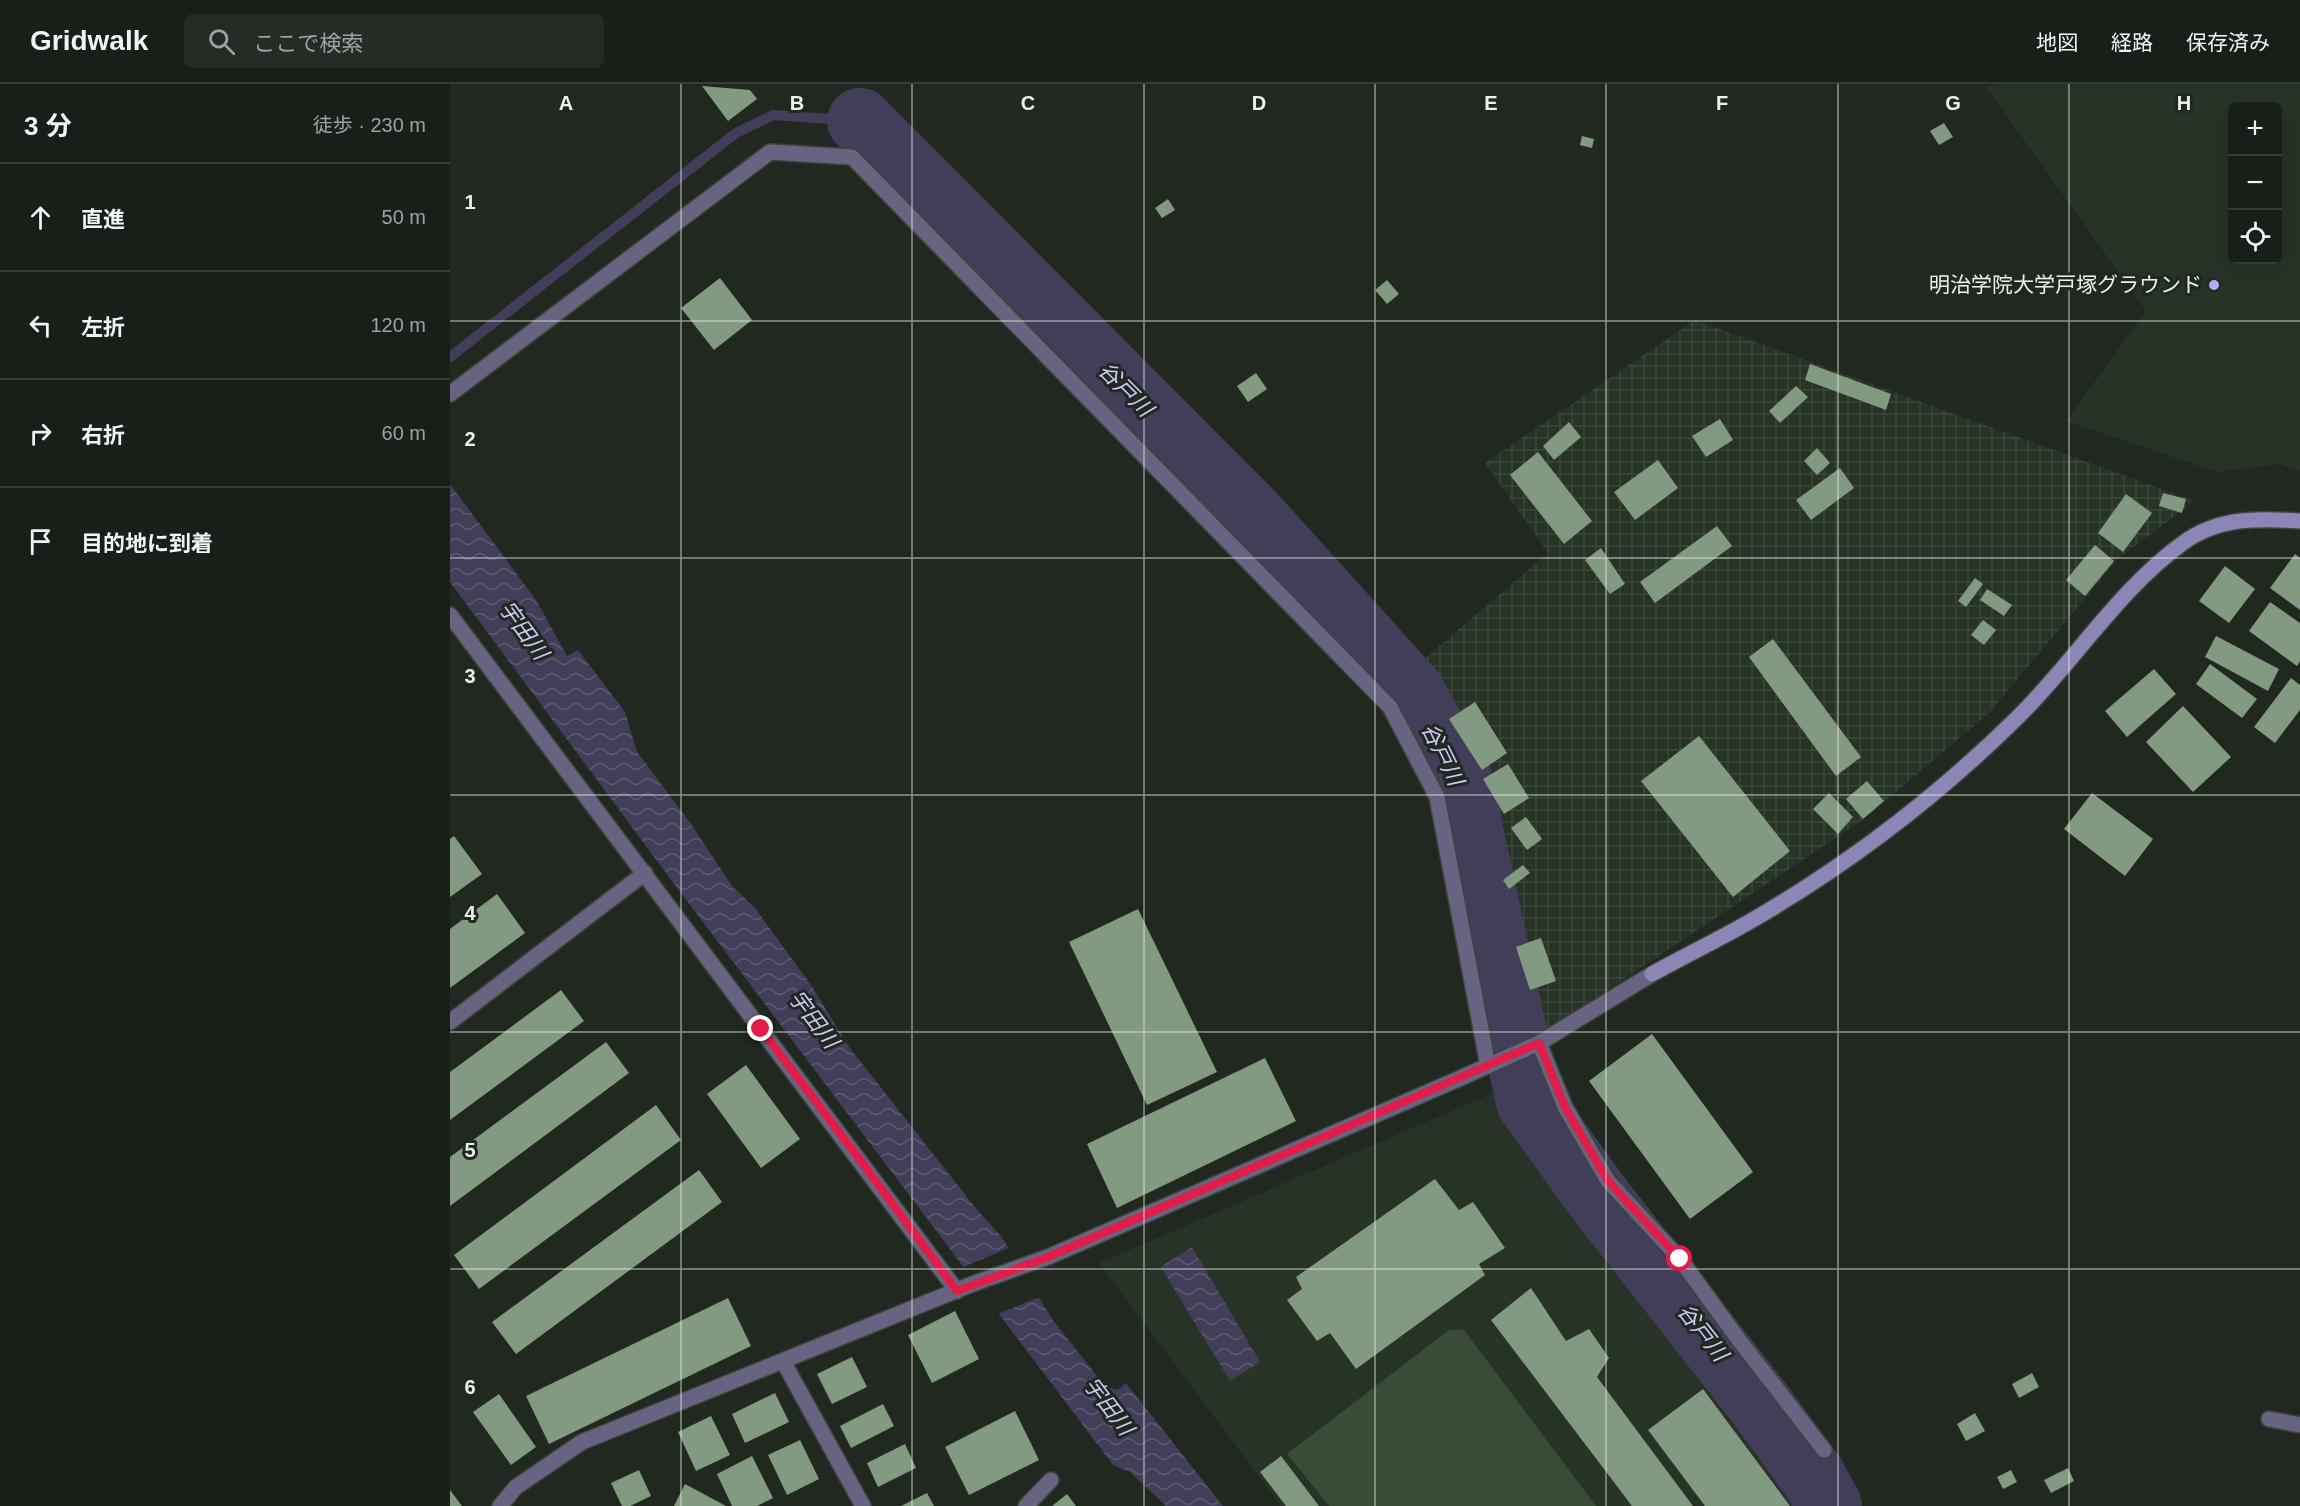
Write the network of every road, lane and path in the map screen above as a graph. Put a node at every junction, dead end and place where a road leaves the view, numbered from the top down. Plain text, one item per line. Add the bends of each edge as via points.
1 (450, 394) edge
2 (2300, 521) edge
3 (450, 615) edge
4 (645, 873) junction
5 (450, 1022) edge
6 (1539, 1043) junction
7 (1488, 1066) junction
8 (957, 1291) junction
9 (783, 1361) junction
10 (2269, 1419) dead end
11 (2300, 1425) edge
12 (1824, 1450) dead end
13 (1051, 1480) dead end
14 (500, 1506) edge
15 (863, 1506) edge
16 (1026, 1506) edge

1 - 7 street via 770,152 852,157 1390,707 1437,797
2 - 6 street via 2259,518 2216,524 2184,542 2152,568 2019,716 1957,774 1858,852 1756,918 1652,974
3 - 4 street
4 - 5 street
4 - 8 street
6 - 7 street
6 - 12 street via 1565,1107 1608,1181 1680,1259
7 - 8 street via 1048,1257
8 - 9 street
9 - 14 street via 582,1442 516,1487
9 - 15 street
10 - 11 street
13 - 16 street

